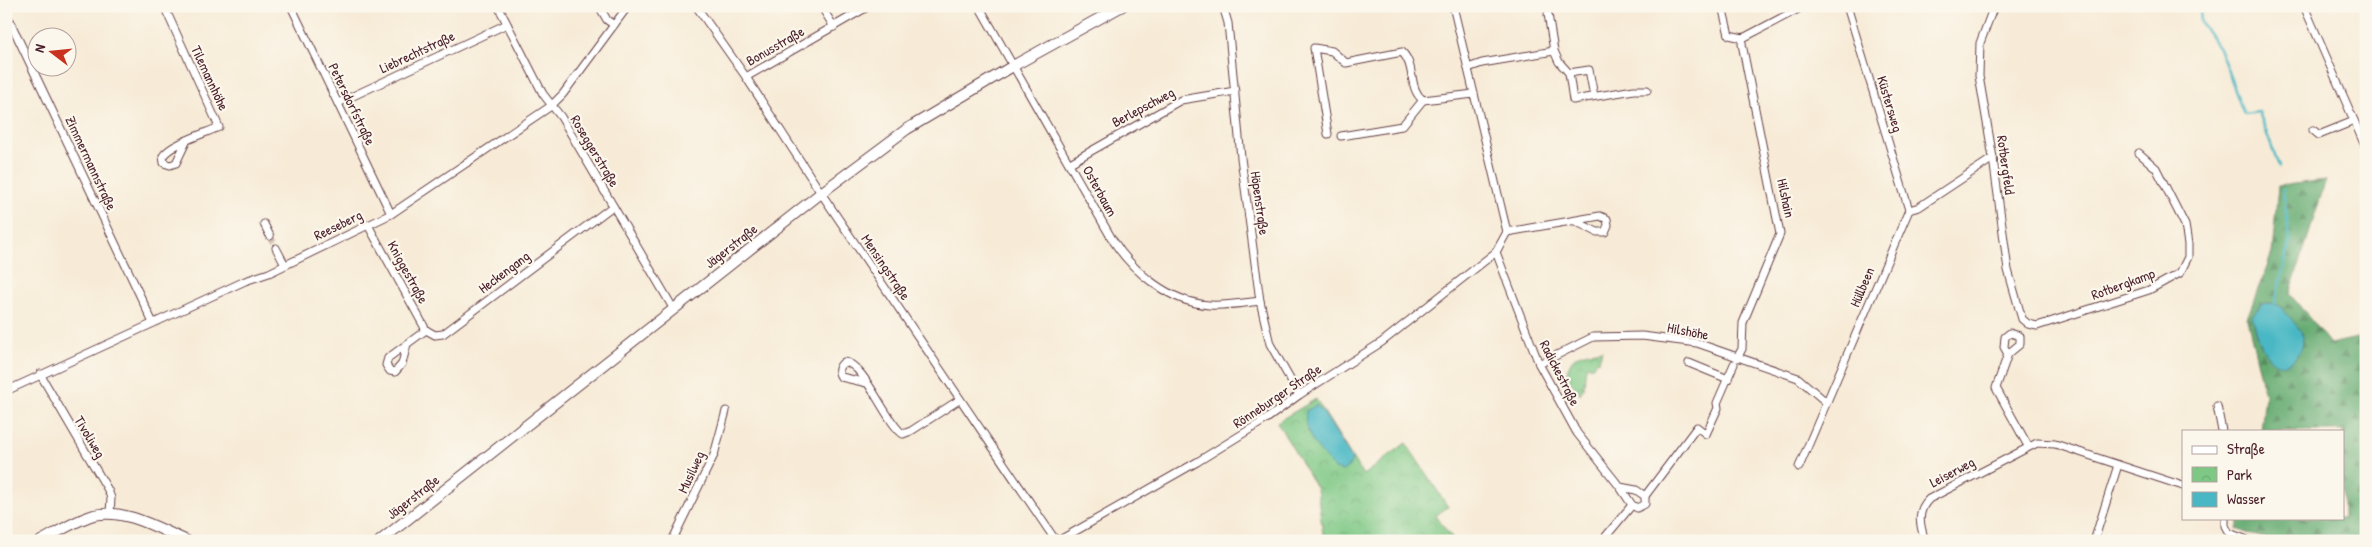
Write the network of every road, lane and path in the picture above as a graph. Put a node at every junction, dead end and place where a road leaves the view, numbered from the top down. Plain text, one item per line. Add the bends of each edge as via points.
1 (164, 6) edge
2 (291, 6) edge
3 (498, 6) edge
4 (599, 6) edge
5 (628, 6) edge
6 (696, 6) edge
7 (822, 6) edge
8 (869, 6) edge
9 (979, 6) edge
10 (1122, 6) edge
11 (1223, 6) edge
12 (1453, 6) edge
13 (1722, 6) edge
14 (1804, 6) edge
15 (1847, 6) edge
16 (1994, 6) edge
17 (2304, 6) edge
18 (6, 13) edge
19 (1548, 14) dead end
20 (507, 24) junction
21 (614, 25) junction
22 (834, 27) junction
23 (1743, 38) junction
24 (1554, 51) junction
25 (1013, 66) junction
26 (1468, 68) junction
27 (1569, 73) junction
28 (746, 77) junction
29 (1647, 90) dead end
30 (1235, 91) junction
31 (1474, 94) junction
32 (1594, 96) junction
33 (1423, 100) junction
34 (338, 103) junction
35 (551, 106) junction
36 (2354, 121) junction
37 (2312, 130) dead end
38 (1328, 134) dead end
39 (1341, 136) dead end
40 (186, 142) dead end
41 (2366, 148) edge
42 (2139, 153) dead end
43 (1993, 158) junction
44 (1070, 163) junction
45 (820, 193) junction
46 (613, 206) junction
47 (1909, 210) junction
48 (392, 214) junction
49 (1575, 221) dead end
50 (264, 224) dead end
51 (368, 225) junction
52 (1507, 232) junction
53 (270, 236) tunnel mouth
54 (276, 248) tunnel mouth
55 (1496, 252) junction
56 (284, 265) junction
57 (1260, 301) junction
58 (673, 308) junction
59 (153, 323) junction
60 (2028, 324) joint
61 (426, 330) junction
62 (407, 344) dead end
63 (2008, 354) dead end
64 (1736, 361) junction
65 (1689, 363) dead end
66 (1539, 364) junction
67 (40, 374) junction
68 (1728, 379) junction
69 (867, 383) dead end
70 (6, 391) edge
71 (1299, 395) junction
72 (959, 400) junction
73 (1826, 402) junction
74 (2217, 406) dead end
75 (726, 412) dead end
76 (2222, 430) edge
77 (2028, 446) junction
78 (2118, 465) junction
79 (1799, 467) dead end
80 (2182, 486) edge
81 (1620, 487) junction
82 (1645, 496) junction
83 (1632, 505) junction
84 (110, 514) junction
85 (2225, 520) edge
86 (41, 541) edge
87 (187, 541) edge
88 (380, 541) edge
89 (672, 541) edge
90 (1057, 541) edge
91 (1602, 541) edge
92 (1925, 541) edge
93 (2094, 541) edge
94 (2250, 541) edge

1 - 40 street, Tilemannhöhe via 219,127
2 - 34 street, Petersdorfstraße
3 - 20 street, Roseggerstraße
4 - 21 street
5 - 21 street, Reeseberg
6 - 28 street, Mensingstraße
7 - 22 street
8 - 22 street, Bonusstraße
9 - 25 street, Osterbaum
10 - 25 street, Jägerstraße
11 - 30 street, Höpenstraße via 1228,23
12 - 26 street
13 - 23 street via 1730,35
14 - 23 street
15 - 47 street, Küstersweg
16 - 43 street, Rotbergfeld via 1980,43 1979,76
17 - 36 street
18 - 59 street, Zimmermannstraße
19 - 24 street
20 - 34 street, Liebrechtstraße
20 - 35 street, Roseggerstraße
21 - 35 street, Reeseberg
22 - 28 street, Bonusstraße
23 - 64 street, Hilshain via 1780,234 1743,323 1742,349
24 - 26 street
24 - 27 street
25 - 44 street, Osterbaum
25 - 45 street, Jägerstraße via 908,130
26 - 31 street
27 - 32 street via 1589,70
27 - 32 street via 1573,100
28 - 45 street, Mensingstraße
29 - 32 street
30 - 44 street, Berlepschweg via 1181,100
30 - 57 street, Höpenstraße
31 - 33 street
31 - 52 street
33 - 38 street via 1416,92 1409,60 1402,52 1346,63 1332,51 1314,48
33 - 39 street via 1402,126
34 - 48 street, Petersdorfstraße
35 - 46 street, Roseggerstraße
35 - 48 street, Reeseberg
36 - 37 street via 2319,135
36 - 41 street
42 - 60 street, Rotbergkamp via 2156,168 2185,225 2188,257 2180,273 2149,290 2037,326
43 - 47 street via 1919,207
43 - 60 street, Rotbergfeld via 2008,270 2020,316
44 - 57 street, Osterbaum via 1119,249 1154,284 1205,304
45 - 58 street, Jägerstraße
45 - 72 street, Mensingstraße
46 - 58 street, Roseggerstraße
46 - 61 street, Heckengang via 443,334
47 - 73 street, Hüllbeen
48 - 51 street, Reeseberg
49 - 52 street
50 - 53 street
51 - 56 street, Reeseberg
51 - 61 street, Kniggestraße
52 - 55 street
54 - 56 street
55 - 66 street, Radickestraße
55 - 71 street, Rönneburger Straße via 1382,342
56 - 59 street, Reeseberg
57 - 71 street, Höpenstraße via 1270,344
58 - 88 street, Jägerstraße
59 - 67 street, Reeseberg
61 - 62 street
63 - 77 street via 1996,390
64 - 66 street, Hilshöhe via 1697,343 1642,336 1593,337
64 - 68 street
64 - 73 street, Hilshöhe via 1798,378
65 - 68 street
66 - 81 street, Radickestraße via 1578,433
67 - 70 street, Reeseberg
67 - 84 street, Tivoliweg via 108,490
68 - 82 street via 1706,434 1697,428
69 - 72 street via 896,429 903,434
71 - 90 street, Rönneburger Straße via 1197,462
72 - 90 street, Mensingstraße
73 - 79 street, Hüllbeen
74 - 76 street
75 - 89 street, Musilweg via 714,455
77 - 78 street via 2050,443
77 - 92 street, Leiserweg via 1929,499 1919,518
78 - 80 street
78 - 93 street
81 - 82 street via 1636,490
81 - 83 street, Radickestraße
82 - 83 street via 1642,507
83 - 91 street
84 - 86 street via 91,516
84 - 87 street via 130,517
85 - 94 street via 2229,533

